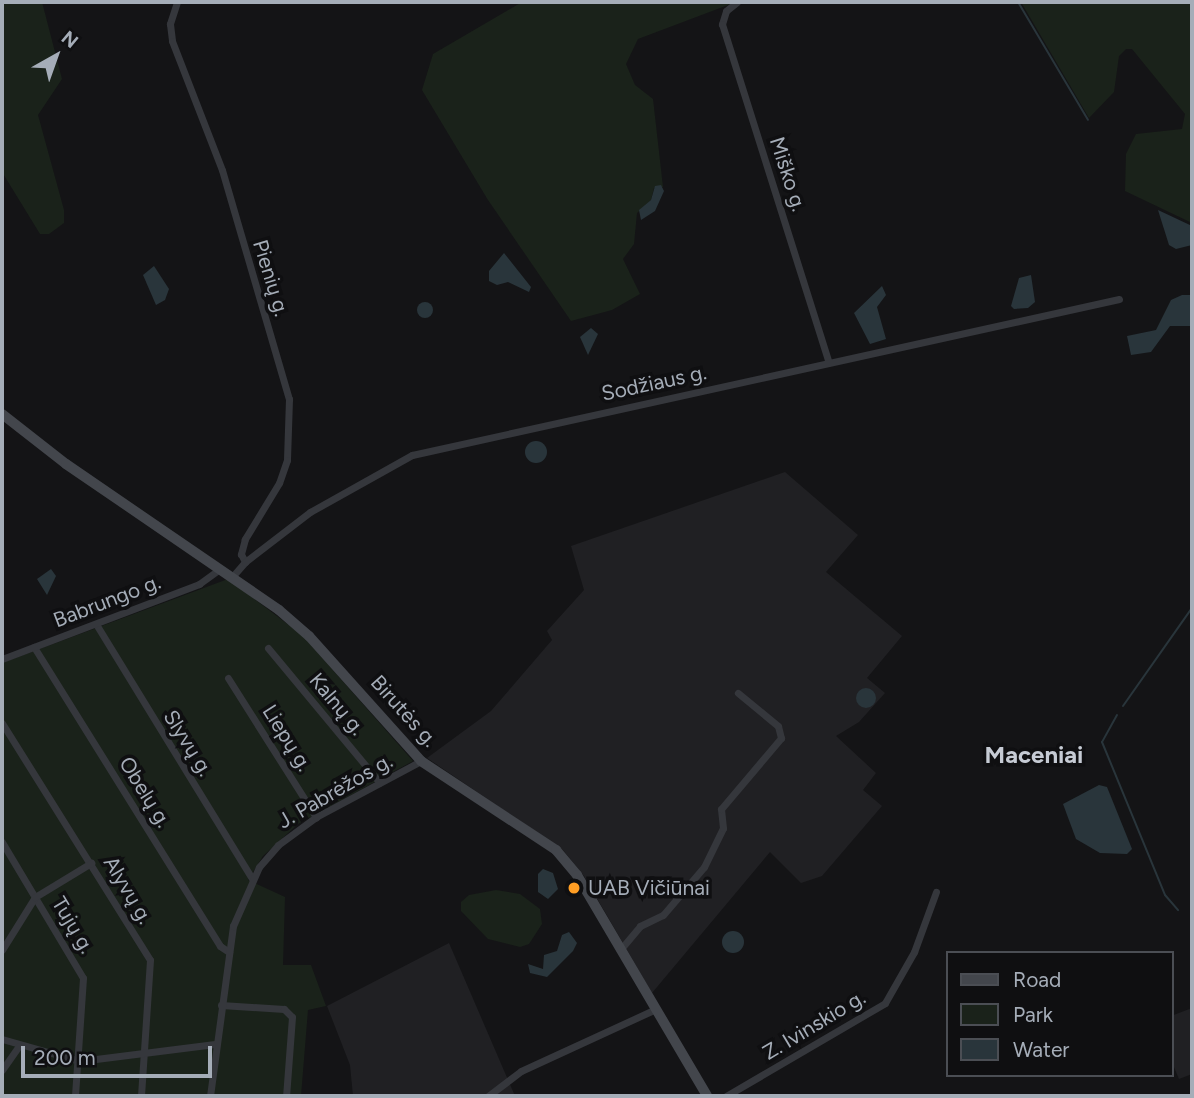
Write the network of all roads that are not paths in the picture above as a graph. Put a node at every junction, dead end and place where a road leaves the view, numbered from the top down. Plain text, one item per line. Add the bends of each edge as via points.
1 (177, 2) edge
2 (737, 2) edge
3 (1119, 299) dead end
4 (829, 363) junction
5 (2, 414) edge
6 (245, 562) junction
7 (220, 569) junction
8 (232, 577) junction
9 (96, 624) junction
10 (34, 647) junction
11 (268, 648) dead end
12 (2, 659) edge
13 (228, 678) dead end
14 (738, 693) dead end
15 (2, 723) edge
16 (421, 761) junction
17 (380, 782) junction
18 (316, 817) junction
19 (2, 842) edge
20 (91, 863) junction
21 (252, 878) junction
22 (936, 892) dead end
23 (35, 897) junction
24 (2, 950) edge
25 (620, 950) junction
26 (229, 952) junction
27 (221, 1005) junction
28 (656, 1009) junction
29 (2, 1040) edge
30 (215, 1044) junction
31 (19, 1046) junction
32 (144, 1055) junction
33 (80, 1061) junction
34 (2, 1070) edge
35 (75, 1096) edge
36 (141, 1096) edge
37 (210, 1096) edge
38 (286, 1096) edge
39 (488, 1096) edge
40 (707, 1096) edge
41 (726, 1096) edge

1 - 6 street, Pienių g. via 170,24 172,41 222,170 289,399 287,460 279,483 245,539
2 - 4 street, Miško g. via 726,11 722,24
3 - 4 street, Sodžiaus g.
4 - 6 street, Sodžiaus g. via 412,454 338,493
5 - 7 main road, Birutės g. via 66,464
6 - 8 street, Sodžiaus g.
7 - 8 main road, Birutės g.
7 - 9 street, Babrungo g. via 200,584
8 - 16 main road, Birutės g. via 309,636
9 - 10 street, Babrungo g.
9 - 21 street, Slyvų g.
10 - 12 street, Babrungo g.
10 - 26 street, Obelų g. via 220,946
11 - 17 street, Kalnų g.
13 - 18 street, Liepų g.
14 - 25 street via 778,726 781,738 721,809 723,828 704,867 663,915 640,926
15 - 20 street, Alyvų g.
16 - 17 street, J. Pabrėžos g.
16 - 25 main road, Birutės g. via 556,850 577,876
17 - 18 street, J. Pabrėžos g.
18 - 21 street, J. Pabrėžos g. via 278,845
19 - 23 street, Tujų g.
20 - 23 street
20 - 32 street, Alyvų g. via 150,960
21 - 26 street, J. Pabrėžos g. via 233,926
22 - 41 street, Z. Ivinskio g. via 914,952 885,1003
23 - 24 street
23 - 33 street, Tujų g. via 83,978
25 - 28 main road, Birutės g.
26 - 27 street, J. Pabrėžos g.
27 - 30 street, J. Pabrėžos g.
27 - 38 street via 284,1009 292,1017
28 - 39 street via 521,1071
28 - 40 main road, Birutės g.
29 - 31 street
30 - 32 street
30 - 37 street, J. Pabrėžos g.
31 - 33 street
31 - 34 street
32 - 33 street
32 - 36 street, Alyvų g.
33 - 35 street, Tujų g. via 75,1069

